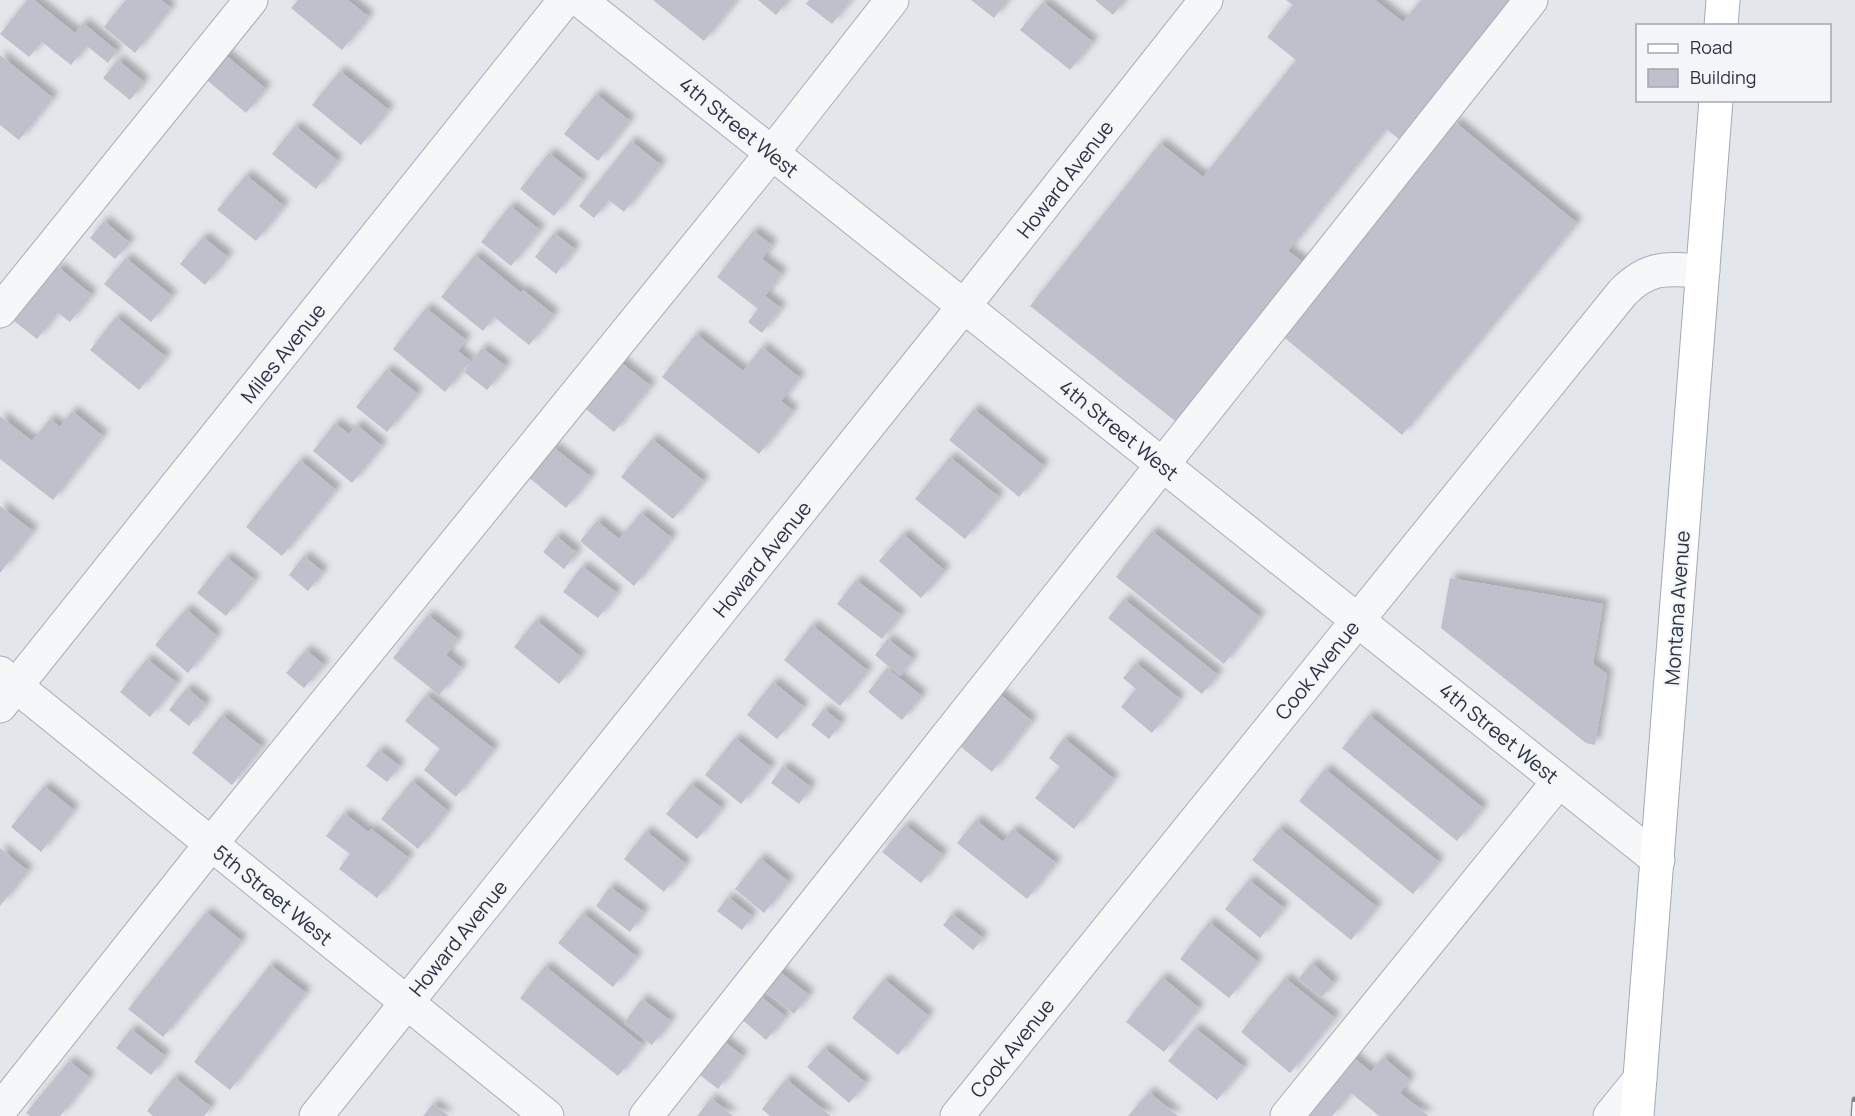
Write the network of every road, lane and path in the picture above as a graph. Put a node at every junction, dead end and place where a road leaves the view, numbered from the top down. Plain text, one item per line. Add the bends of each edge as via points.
1 (251, 0) edge
2 (565, 0) edge
3 (580, 0) edge
4 (892, 0) edge
5 (1206, 0) edge
6 (1531, 0) edge
7 (1723, 0) edge
8 (1722, 24) edge
9 (1716, 102) edge
10 (772, 153) junction
11 (1703, 271) junction
12 (964, 306) junction
13 (0, 311) edge
14 (1164, 465) junction
15 (1357, 620) junction
16 (5, 688) edge
17 (1559, 781) junction
18 (212, 844) junction
19 (1658, 860) junction
20 (407, 1003) junction
21 (1640, 1078) junction
22 (0, 1110) edge
23 (316, 1116) edge
24 (548, 1116) edge
25 (646, 1116) edge
26 (957, 1116) edge
27 (1287, 1116) edge
28 (1610, 1116) edge
29 (1637, 1116) edge

1 - 13 street
2 - 16 street, Miles Avenue
3 - 10 street, 4th Street West
4 - 10 street
5 - 12 street, Howard Avenue
6 - 14 street
7 - 8 main road
9 - 11 main road, Montana Avenue
10 - 12 street, 4th Street West
10 - 18 street
11 - 15 street, Cook Avenue via 1667,269 1635,279
11 - 19 main road, Montana Avenue
12 - 14 street, 4th Street West
12 - 20 street, Howard Avenue
14 - 15 street, 4th Street West
14 - 25 street
15 - 17 street, 4th Street West
15 - 26 street, Cook Avenue
16 - 18 street, 5th Street West
17 - 19 street, 4th Street West
17 - 27 street
18 - 20 street, 5th Street West
18 - 22 street
19 - 21 main road, Montana Avenue
20 - 23 street, Howard Avenue
20 - 24 street, 5th Street West
21 - 28 street
21 - 29 main road, Montana Avenue

